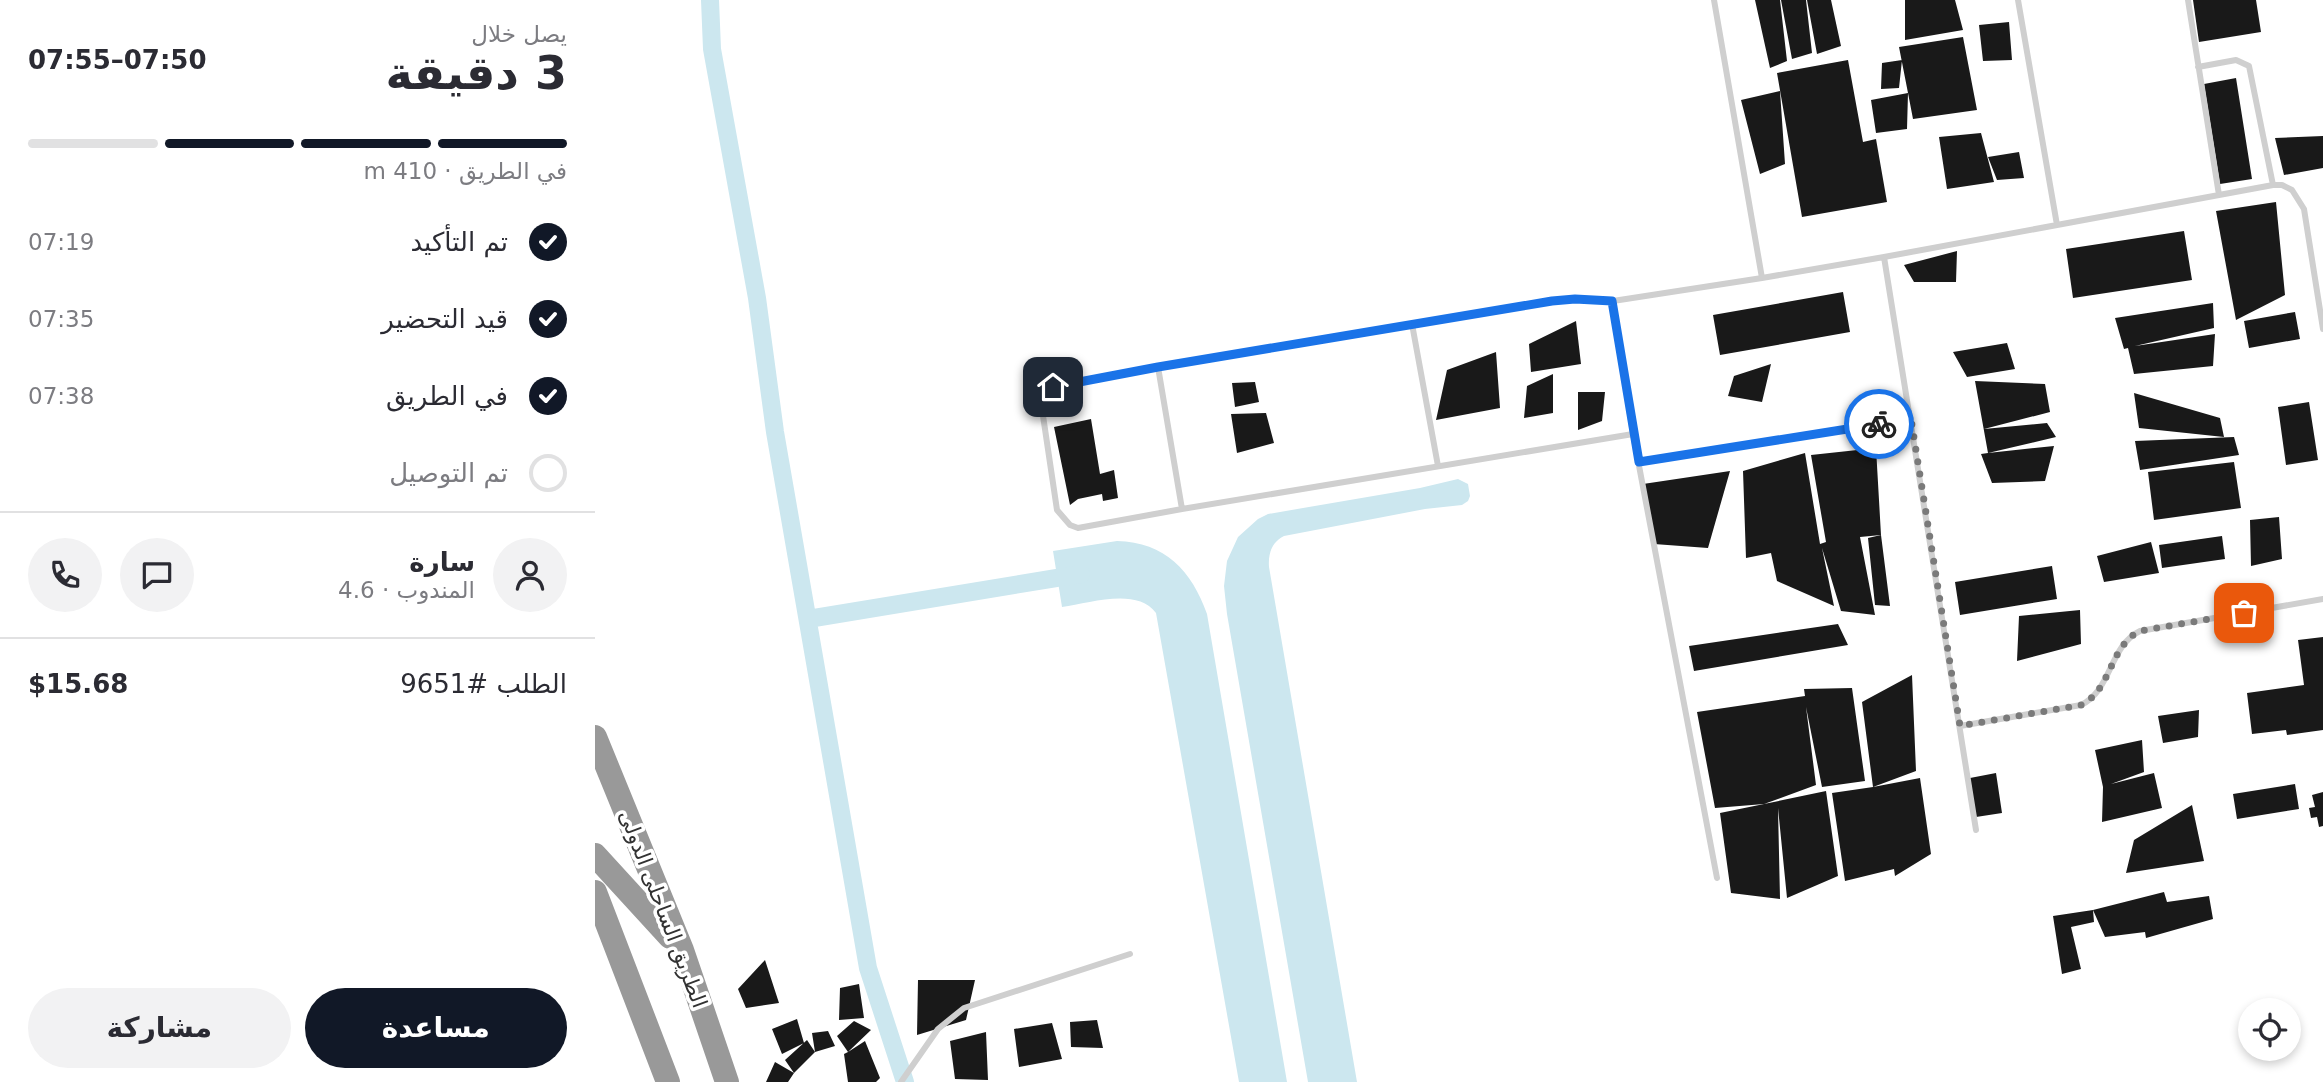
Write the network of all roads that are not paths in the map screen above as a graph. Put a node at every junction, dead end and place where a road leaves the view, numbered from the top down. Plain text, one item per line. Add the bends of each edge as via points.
1 (1714, 0) edge
2 (2018, 0) edge
3 (2188, 0) edge
4 (2198, 67) junction
5 (2273, 185) junction
6 (2219, 195) junction
7 (2057, 225) junction
8 (1884, 257) junction
9 (1762, 278) junction
10 (1612, 301) junction
11 (1412, 324) junction
12 (2323, 329) edge
13 (1158, 367) junction
14 (1911, 419) junction
15 (1633, 434) junction
16 (1639, 462) junction
17 (1438, 466) junction
18 (1182, 509) junction
19 (2323, 599) edge
20 (1960, 726) junction
21 (595, 737) edge
22 (1976, 830) dead end
23 (595, 855) edge
24 (1717, 878) dead end
25 (595, 892) edge
26 (682, 950) junction
27 (1130, 954) dead end
28 (668, 1082) edge
29 (727, 1082) edge
30 (901, 1082) edge

1 - 9 lane
2 - 7 lane
3 - 4 lane
4 - 5 lane via 2236,60 2249,66
4 - 6 lane
5 - 6 lane
5 - 12 lane via 2292,190 2304,209
6 - 7 lane
7 - 8 lane
8 - 9 lane
8 - 14 lane
9 - 10 lane
10 - 11 lane via 1552,301
10 - 15 lane
11 - 13 lane
11 - 17 lane
13 - 18 lane
13 - 18 lane via 1062,384 1048,393 1041,409 1056,503 1062,519 1079,528
14 - 16 lane
14 - 20 lane
15 - 16 lane
15 - 17 lane
16 - 24 lane
17 - 18 lane
19 - 20 lane via 2140,631 2125,641 2090,701
20 - 22 lane
21 - 26 highway, الطريق الساحلى الدولى
23 - 26 highway
25 - 28 highway
26 - 29 highway, الطريق الساحلى الدولى
27 - 30 lane via 964,1008 938,1029

